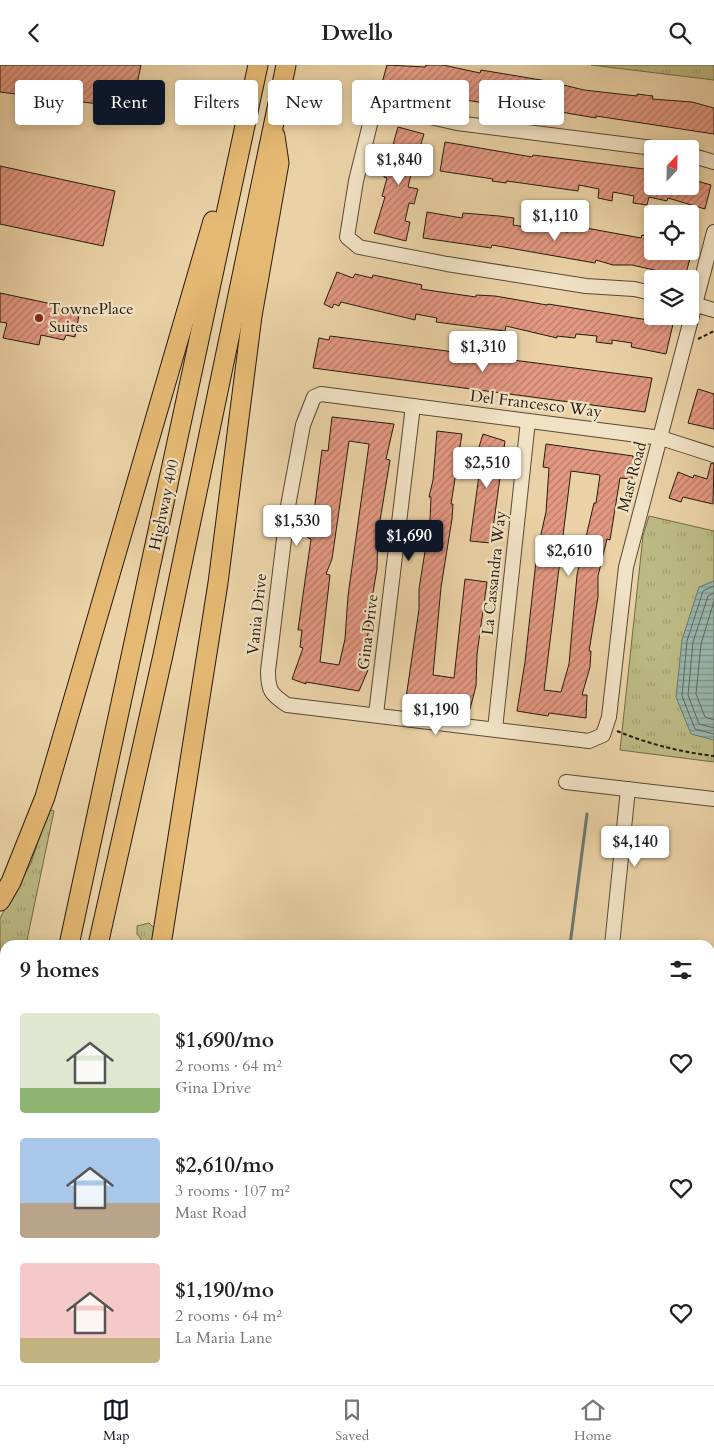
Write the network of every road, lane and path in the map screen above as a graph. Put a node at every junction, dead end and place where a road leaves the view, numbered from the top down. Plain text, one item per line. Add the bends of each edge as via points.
1 (258, 65) edge
2 (286, 65) edge
3 (283, 80) edge
4 (273, 125) edge
5 (273, 125) edge
6 (644, 147) edge
7 (699, 158) edge
8 (237, 162) junction
9 (714, 162) edge
10 (714, 232) edge
11 (699, 281) edge
12 (644, 291) edge
13 (699, 306) edge
14 (714, 310) edge
15 (687, 325) edge
16 (321, 394) joint
17 (413, 406) junction
18 (528, 421) junction
19 (661, 438) junction
20 (714, 455) edge
21 (376, 714) junction
22 (494, 729) junction
23 (604, 731) junction
24 (714, 756) edge
25 (566, 782) dead end
26 (628, 789) junction
27 (714, 799) edge
28 (0, 901) edge
29 (70, 940) edge
30 (99, 940) edge
31 (162, 940) edge
32 (613, 940) edge

1 - 8 highway, Highway 400
2 - 3 highway, Highway 400
4 - 30 highway, Highway 400 via 163,655
5 - 31 highway via 279,163 252,316 218,583
6 - 12 street via 457,123 385,107 372,116 356,181 347,237 359,247 447,264 586,286
7 - 9 street
8 - 28 highway via 221,194 45,797 11,882
8 - 29 highway, Highway 400
10 - 11 street, Mast Road
13 - 14 street
15 - 19 street, Mast Road
16 - 17 street, Del Francesco Way
16 - 21 street, Vania Drive via 314,397 303,425 288,506 268,685 273,695 287,705
17 - 18 street, Del Francesco Way
17 - 21 street, Gina Drive
18 - 19 street, Del Francesco Way
18 - 22 street, La Cassandra Way
19 - 20 street, Del Francesco Way
19 - 23 street, Mast Road via 626,567
21 - 22 street
22 - 23 street via 589,741
23 - 24 path
25 - 26 street
26 - 27 street
26 - 32 street

